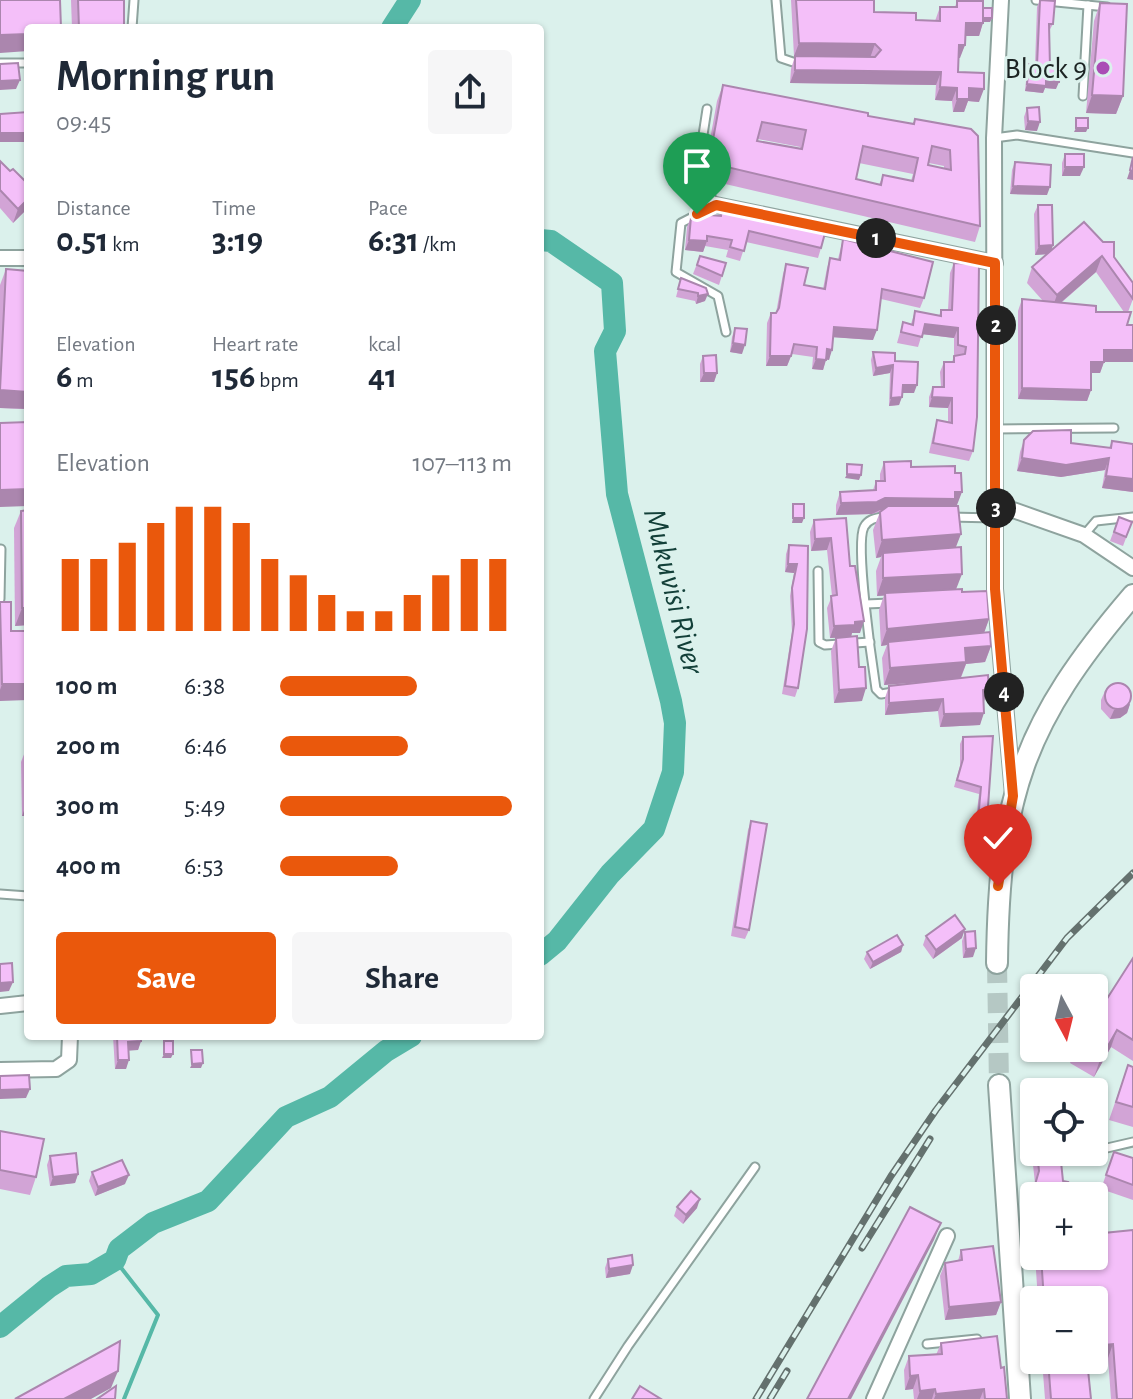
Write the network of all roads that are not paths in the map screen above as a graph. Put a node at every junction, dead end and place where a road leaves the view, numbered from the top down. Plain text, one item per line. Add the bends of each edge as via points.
1 (134, 0) edge
2 (776, 0) edge
3 (1001, 0) edge
4 (1036, 0) edge
5 (1088, 5) junction
6 (1120, 8) edge
7 (132, 24) edge
8 (0, 63) edge
9 (24, 63) edge
10 (803, 64) edge
11 (1083, 96) dead end
12 (707, 109) dead end
13 (989, 141) junction
14 (1133, 153) edge
15 (716, 205) junction
16 (0, 258) edge
17 (24, 258) edge
18 (995, 263) junction
19 (726, 332) dead end
20 (1114, 428) dead end
21 (995, 429) junction
22 (996, 511) junction
23 (894, 517) edge
24 (938, 517) edge
25 (1133, 517) edge
26 (1084, 535) junction
27 (1, 549) edge
28 (879, 564) edge
29 (864, 565) junction
30 (1133, 568) edge
31 (818, 571) dead end
32 (1133, 595) edge
33 (0, 599) edge
34 (894, 603) edge
35 (866, 604) junction
36 (870, 642) junction
37 (885, 651) edge
38 (871, 653) junction
39 (910, 691) edge
40 (1013, 796) junction
41 (0, 894) edge
42 (24, 896) edge
43 (997, 963) tunnel mouth
44 (24, 1003) edge
45 (0, 1006) edge
46 (70, 1040) edge
47 (0, 1070) edge
48 (999, 1085) tunnel mouth
49 (1133, 1142) edge
50 (1108, 1148) edge
51 (755, 1167) dead end
52 (947, 1236) dead end
53 (986, 1338) edge
54 (927, 1344) dead end
55 (594, 1399) edge
56 (874, 1399) edge
57 (1020, 1399) edge

1 - 7 lane
2 - 10 lane via 781,58
3 - 13 street
4 - 5 lane
5 - 6 lane
5 - 11 lane
8 - 9 lane
12 - 15 lane via 697,177
13 - 14 lane via 1017,135
13 - 18 street
15 - 18 street
15 - 19 lane via 681,223 676,272 718,296
16 - 17 street
18 - 21 street
20 - 21 lane
21 - 22 street
22 - 24 lane
22 - 26 street
22 - 40 street via 989,591 1002,667
23 - 29 lane via 880,517 863,529
25 - 26 lane via 1096,521
26 - 30 street
27 - 33 lane
28 - 29 lane
29 - 35 lane
31 - 36 lane via 819,642
32 - 40 street via 1049,705
34 - 35 lane
35 - 36 lane
36 - 38 lane
37 - 38 lane
38 - 39 lane via 878,692
40 - 43 street via 998,886
41 - 42 lane
44 - 45 street
46 - 47 street via 69,1060 56,1069
48 - 57 street via 1008,1336
49 - 50 lane
51 - 55 lane
52 - 56 street
53 - 54 lane

